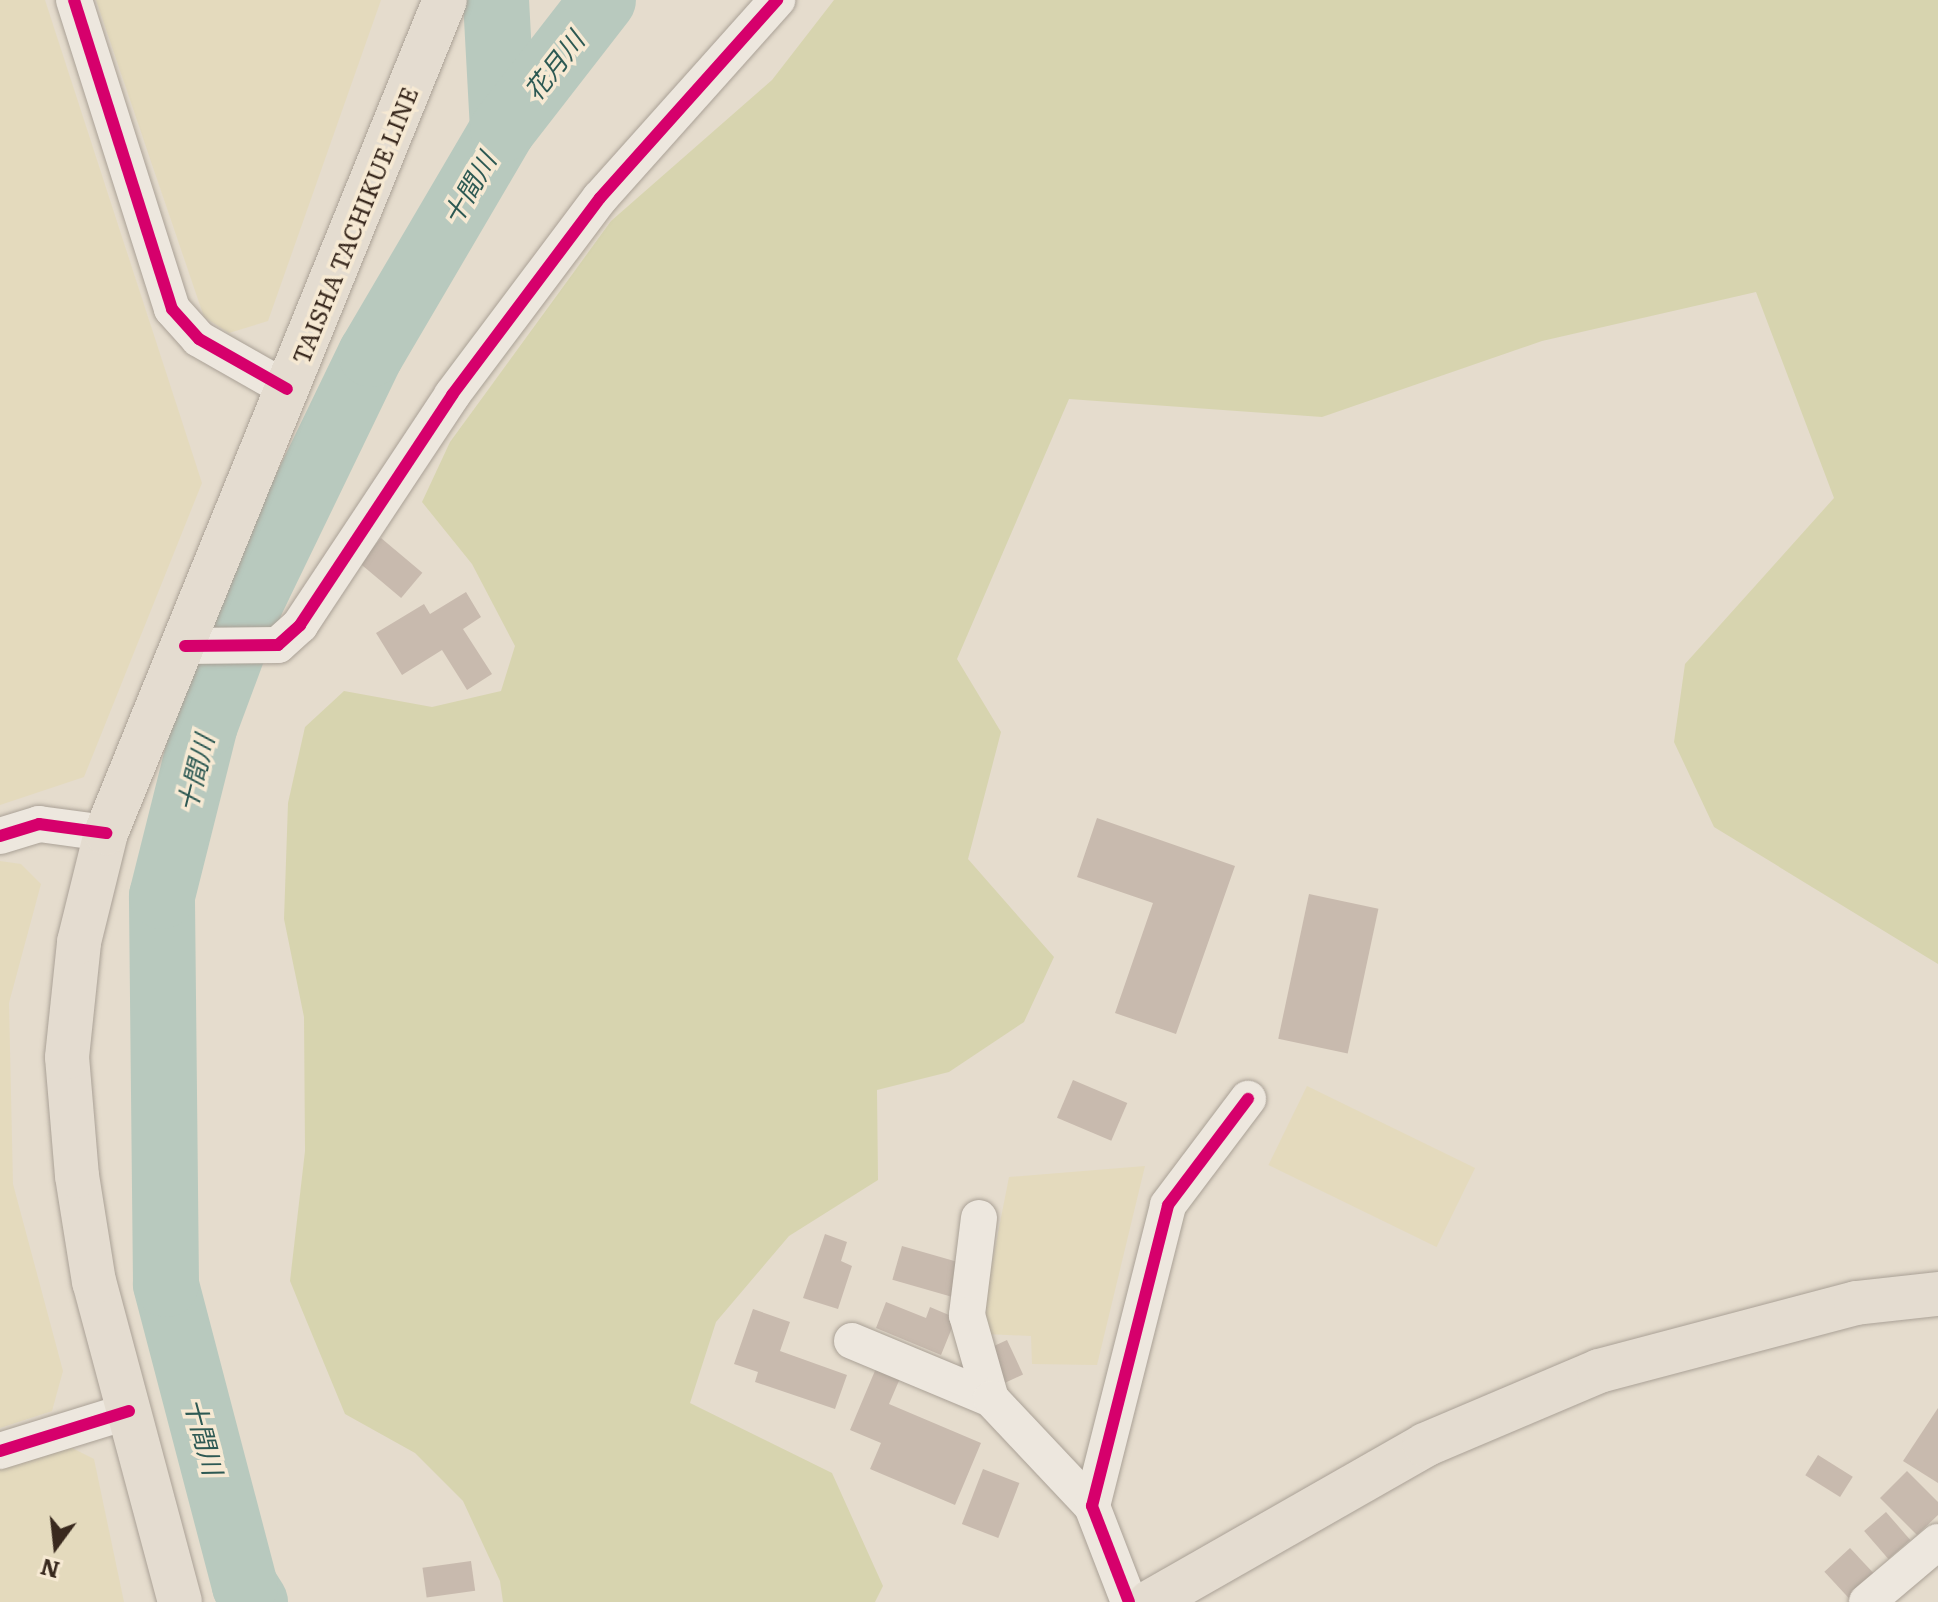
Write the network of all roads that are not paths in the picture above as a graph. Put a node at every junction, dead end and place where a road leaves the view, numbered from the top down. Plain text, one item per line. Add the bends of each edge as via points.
1 (74, 0) edge
2 (445, 0) edge
3 (777, 0) edge
4 (287, 389) junction
5 (185, 646) junction
6 (106, 833) junction
7 (0, 836) edge
8 (1248, 1099) dead end
9 (979, 1218) dead end
10 (1938, 1294) edge
11 (852, 1341) dead end
12 (991, 1399) junction
13 (129, 1411) junction
14 (0, 1451) edge
15 (1092, 1506) junction
16 (1938, 1542) edge
17 (180, 1602) edge
18 (1129, 1602) edge
19 (1150, 1602) edge
20 (1867, 1602) edge

1 - 4 street via 172,309 199,339
2 - 4 main road, TAISHA TACHIKUE LINE
3 - 5 street via 600,198 452,395 300,625 278,645
4 - 5 main road, TAISHA TACHIKUE LINE
5 - 6 main road, TAISHA TACHIKUE LINE
6 - 7 street via 39,824
6 - 13 main road, TAISHA TACHIKUE LINE via 79,942 67,1057 77,1176 94,1282
8 - 15 street via 1168,1205
9 - 12 street via 967,1315
10 - 19 main road via 1856,1303 1599,1371 1425,1445
11 - 12 street
12 - 15 street
13 - 14 street
13 - 17 main road, TAISHA TACHIKUE LINE
15 - 18 street
16 - 20 street

